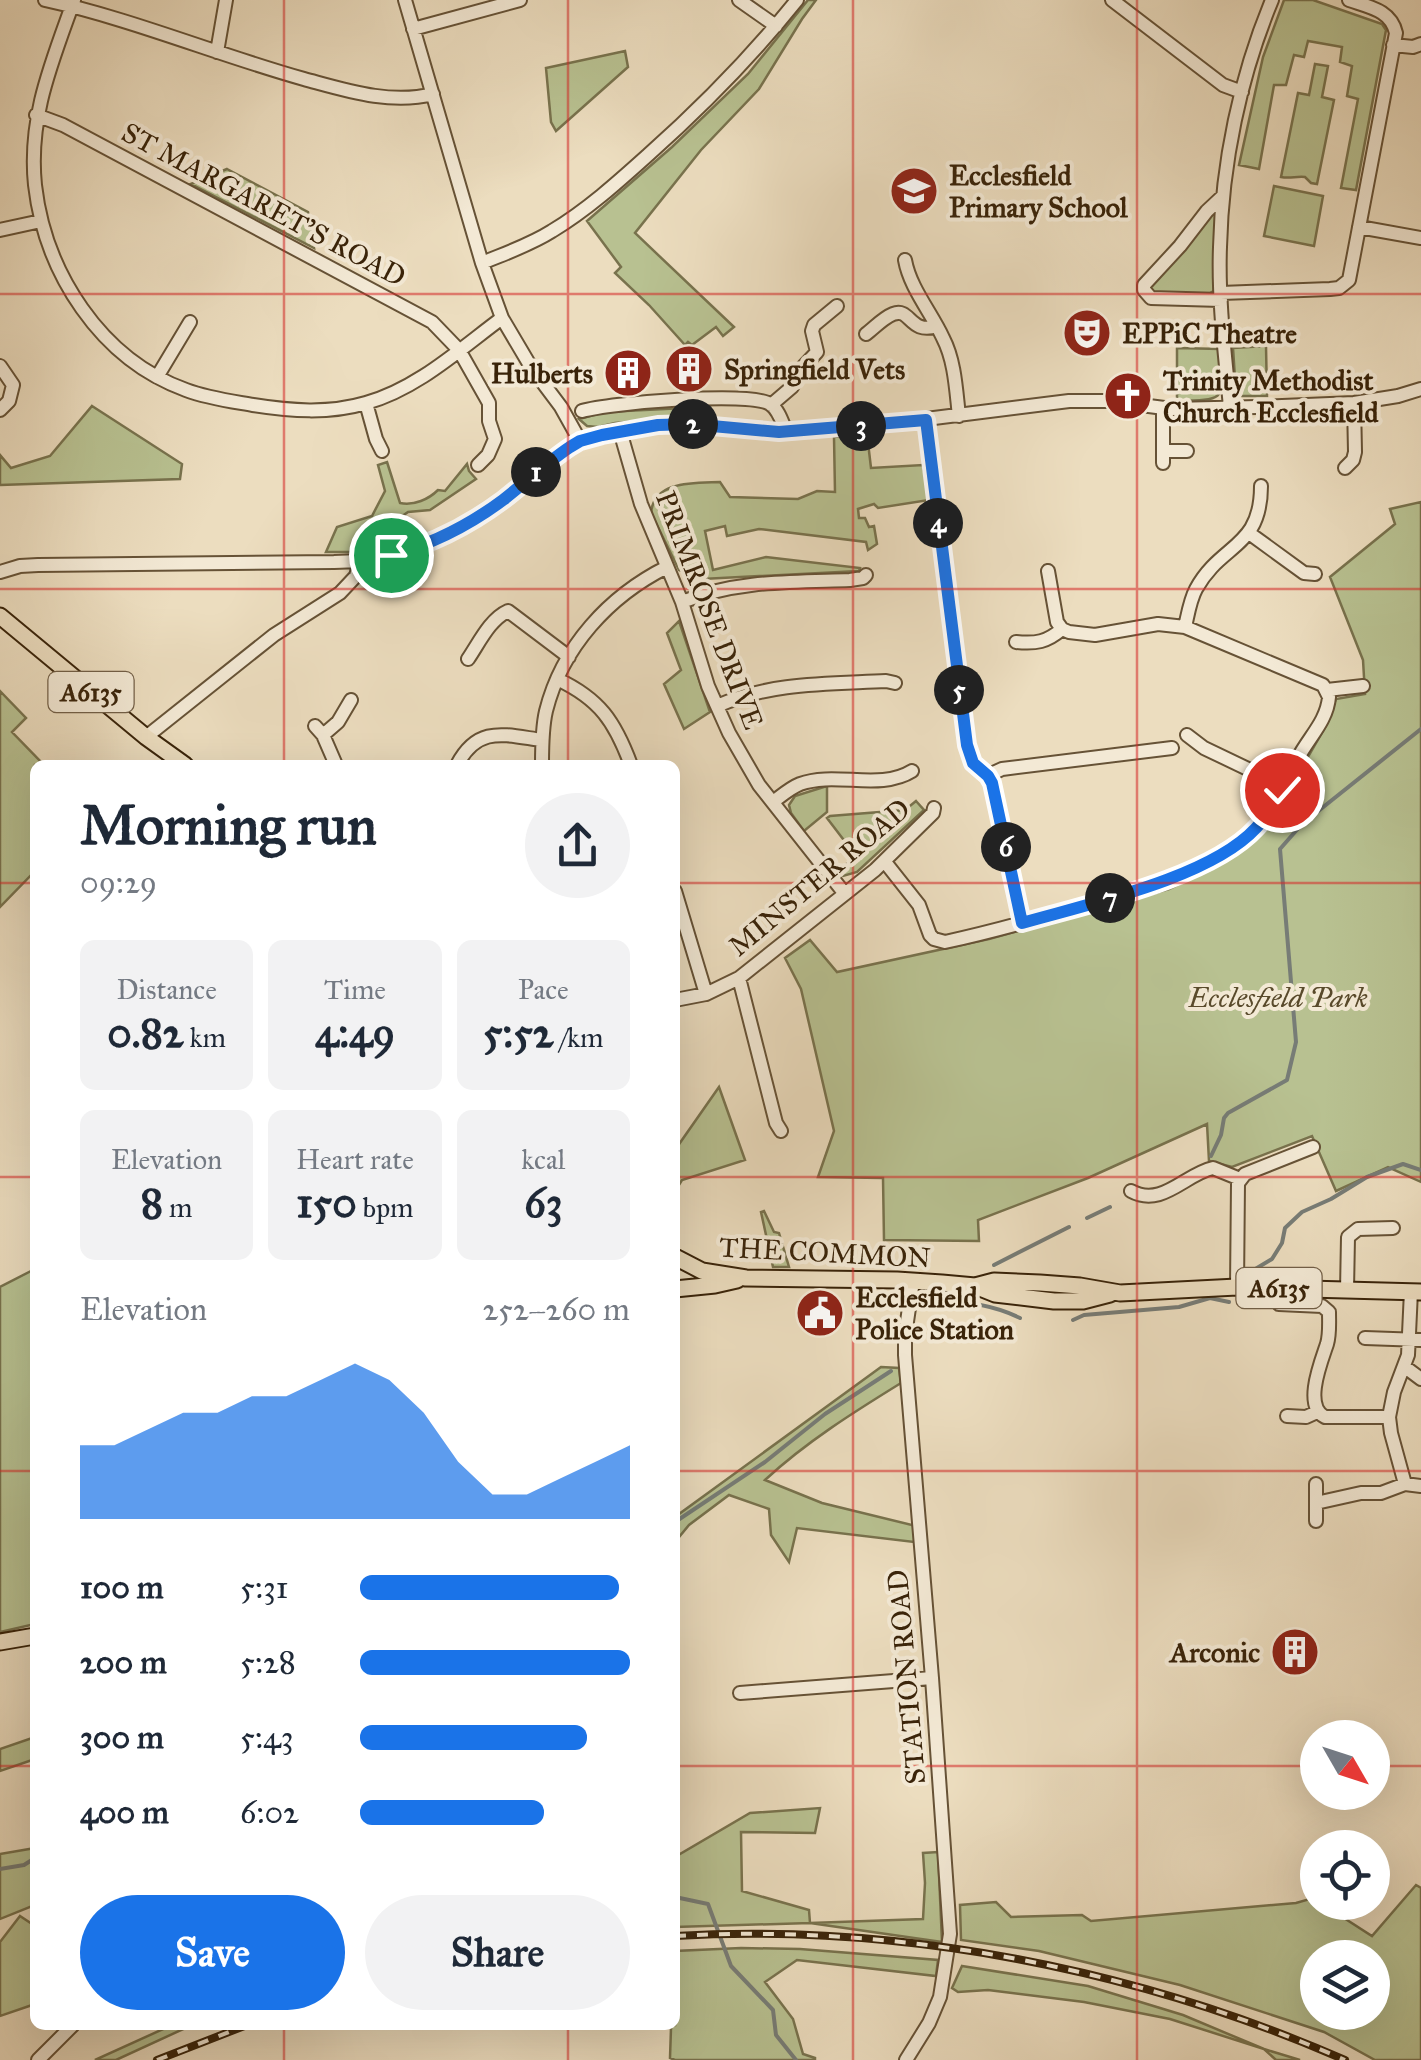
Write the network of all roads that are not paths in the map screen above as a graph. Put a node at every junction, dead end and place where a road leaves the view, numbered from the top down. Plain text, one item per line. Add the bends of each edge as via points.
1 (45, 0) edge
2 (226, 0) edge
3 (406, 0) edge
4 (520, 0) edge
5 (739, 0) edge
6 (797, 0) edge
7 (1112, 0) edge
8 (1272, 0) edge
9 (1349, 0) edge
10 (73, 3) edge
11 (776, 26) junction
12 (413, 29) junction
13 (1421, 44) edge
14 (1393, 45) junction
15 (216, 52) junction
16 (1242, 92) junction
17 (433, 94) junction
18 (36, 115) junction
19 (1223, 196) junction
20 (42, 221) junction
21 (1359, 227) junction
22 (0, 230) edge
23 (1421, 238) edge
24 (904, 260) dead end
25 (482, 262) junction
26 (1220, 296) junction
27 (838, 306) dead end
28 (502, 318) junction
29 (190, 322) dead end
30 (937, 326) junction
31 (866, 334) dead end
32 (459, 350) junction
33 (0, 366) edge
34 (157, 376) junction
35 (1421, 389) edge
36 (366, 403) junction
37 (1354, 403) junction
38 (771, 405) junction
39 (1163, 408) junction
40 (1230, 408) junction
41 (0, 410) edge
42 (582, 411) dead end
43 (959, 416) junction
44 (926, 420) junction
45 (620, 431) junction
46 (786, 432) junction
47 (580, 441) junction
48 (382, 450) dead end
49 (1186, 450) dead end
50 (478, 465) dead end
51 (1346, 468) dead end
52 (1262, 486) dead end
53 (1249, 533) junction
54 (360, 562) junction
55 (667, 568) junction
56 (1048, 570) dead end
57 (0, 572) edge
58 (1316, 574) dead end
59 (866, 575) dead end
60 (682, 602) junction
61 (0, 616) edge
62 (1186, 626) junction
63 (1062, 629) junction
64 (1016, 642) dead end
65 (569, 657) junction
66 (468, 659) dead end
67 (557, 680) junction
68 (895, 683) dead end
69 (1362, 686) dead end
70 (1327, 690) junction
71 (350, 700) dead end
72 (716, 706) junction
73 (1187, 734) dead end
74 (146, 737) junction
75 (542, 740) junction
76 (1172, 748) dead end
77 (178, 760) edge
78 (334, 760) edge
79 (460, 760) edge
80 (542, 760) edge
81 (629, 760) edge
82 (912, 772) dead end
83 (988, 776) junction
84 (1282, 790) junction
85 (772, 802) junction
86 (934, 808) dead end
87 (884, 862) junction
88 (845, 894) junction
89 (680, 908) edge
90 (1022, 923) junction
91 (739, 978) junction
92 (706, 994) junction
93 (680, 999) edge
94 (782, 1131) dead end
95 (1313, 1148) dead end
96 (1240, 1179) junction
97 (1130, 1191) dead end
98 (1393, 1228) dead end
99 (682, 1261) edge
100 (746, 1278) junction
101 (913, 1281) junction
102 (680, 1288) edge
103 (1237, 1288) junction
104 (1347, 1290) junction
105 (1416, 1292) edge
106 (1280, 1304) dead end
107 (1365, 1338) dead end
108 (1415, 1340) edge
109 (1343, 1345) dead end
110 (1326, 1346) junction
111 (1405, 1366) junction
112 (1421, 1379) edge
113 (1317, 1412) junction
114 (1287, 1416) dead end
115 (1389, 1416) junction
116 (1316, 1484) dead end
117 (1405, 1484) junction
118 (1421, 1486) edge
119 (1316, 1503) junction
120 (1316, 1521) dead end
121 (30, 1637) edge
122 (0, 1642) edge
123 (932, 1678) junction
124 (740, 1693) dead end
125 (67, 2030) edge
126 (38, 2060) edge
127 (906, 2060) edge

1 - 10 street
2 - 15 street
3 - 12 street
4 - 12 street
5 - 11 street
6 - 11 street
7 - 16 street via 1223,85
8 - 16 street
9 - 14 street via 1391,18
10 - 15 street
10 - 18 street
11 - 25 street via 680,127 596,200 549,233
12 - 17 street
13 - 14 street
14 - 21 street
15 - 17 street via 390,98
16 - 19 street
17 - 25 street
18 - 20 street
18 - 32 street, ST MARGARET'S ROAD via 432,322
19 - 26 street
19 - 26 street via 1144,284 1151,298
20 - 22 street
20 - 34 street via 64,282 84,311 104,336
21 - 23 street
21 - 26 street via 1350,274 1339,288
24 - 30 street
25 - 28 street
26 - 40 street
27 - 38 street via 814,325 817,352
28 - 32 street
28 - 47 street
29 - 34 street
30 - 31 street via 926,330 898,313
30 - 43 street via 952,360
32 - 36 street via 408,385
32 - 50 street, ST MARGARET'S ROAD via 489,402 494,446
33 - 41 street via 13,385
34 - 36 street via 211,398 274,409
35 - 37 street
36 - 48 street
37 - 40 street
37 - 51 street via 1356,452
38 - 42 street via 710,399
38 - 46 street
39 - 40 street
39 - 43 street via 1084,400
39 - 49 street via 1163,457
43 - 44 street
44 - 46 street
44 - 83 street via 967,745 973,763
45 - 46 street via 690,424
45 - 47 street
45 - 55 street, PRIMROSE DRIVE
47 - 54 street via 452,533
52 - 53 street
53 - 58 street via 1304,574
53 - 62 street via 1197,587
54 - 57 street via 69,564
54 - 74 street via 340,593 274,635
55 - 60 street, PRIMROSE DRIVE
55 - 65 street via 608,607
56 - 63 street
59 - 60 street via 736,585
60 - 72 street, PRIMROSE DRIVE
61 - 74 main road, A6135
62 - 63 street via 1096,635
62 - 70 street
63 - 64 street via 1040,643
65 - 66 street via 508,611
65 - 67 street
67 - 75 street
67 - 81 street via 598,705
68 - 72 street via 767,688
69 - 70 street
70 - 84 street via 1324,718
71 - 78 street via 338,722 319,730
72 - 85 street, PRIMROSE DRIVE
73 - 84 street
74 - 77 main road, A6135
75 - 79 street via 485,736
75 - 80 street
76 - 83 street via 1002,768
82 - 85 street via 808,782
83 - 90 street
84 - 90 street via 1244,839 1194,868
85 - 88 street, PRIMROSE DRIVE
86 - 87 street, MINSTER ROAD
87 - 88 street, MINSTER ROAD
87 - 90 street via 919,905 934,939
88 - 91 street, MINSTER ROAD
89 - 92 street
91 - 92 street, MINSTER ROAD
91 - 94 street
92 - 93 street, MINSTER ROAD
95 - 96 street
96 - 97 street via 1213,1168 1162,1194
96 - 103 street
98 - 104 street via 1358,1228 1348,1237
99 - 100 main road, THE COMMON / A6135
100 - 101 main road, THE COMMON / A6135
100 - 102 main road
101 - 103 main road, THE COMMON / A6135 via 1040,1282 1114,1293
101 - 123 street, STATION ROAD via 905,1355
103 - 104 main road, THE COMMON / A6135
104 - 105 main road, THE COMMON / A6135
105 - 108 street
106 - 110 street via 1326,1308
107 - 108 street
108 - 111 street
109 - 110 street
110 - 113 street
111 - 112 street
111 - 115 street
113 - 114 street
113 - 115 street via 1325,1418
115 - 117 street
116 - 119 street
117 - 118 street
117 - 119 street
119 - 120 street
121 - 122 main road
123 - 124 street
123 - 127 street, STATION ROAD via 950,1934 940,1997
125 - 126 street

